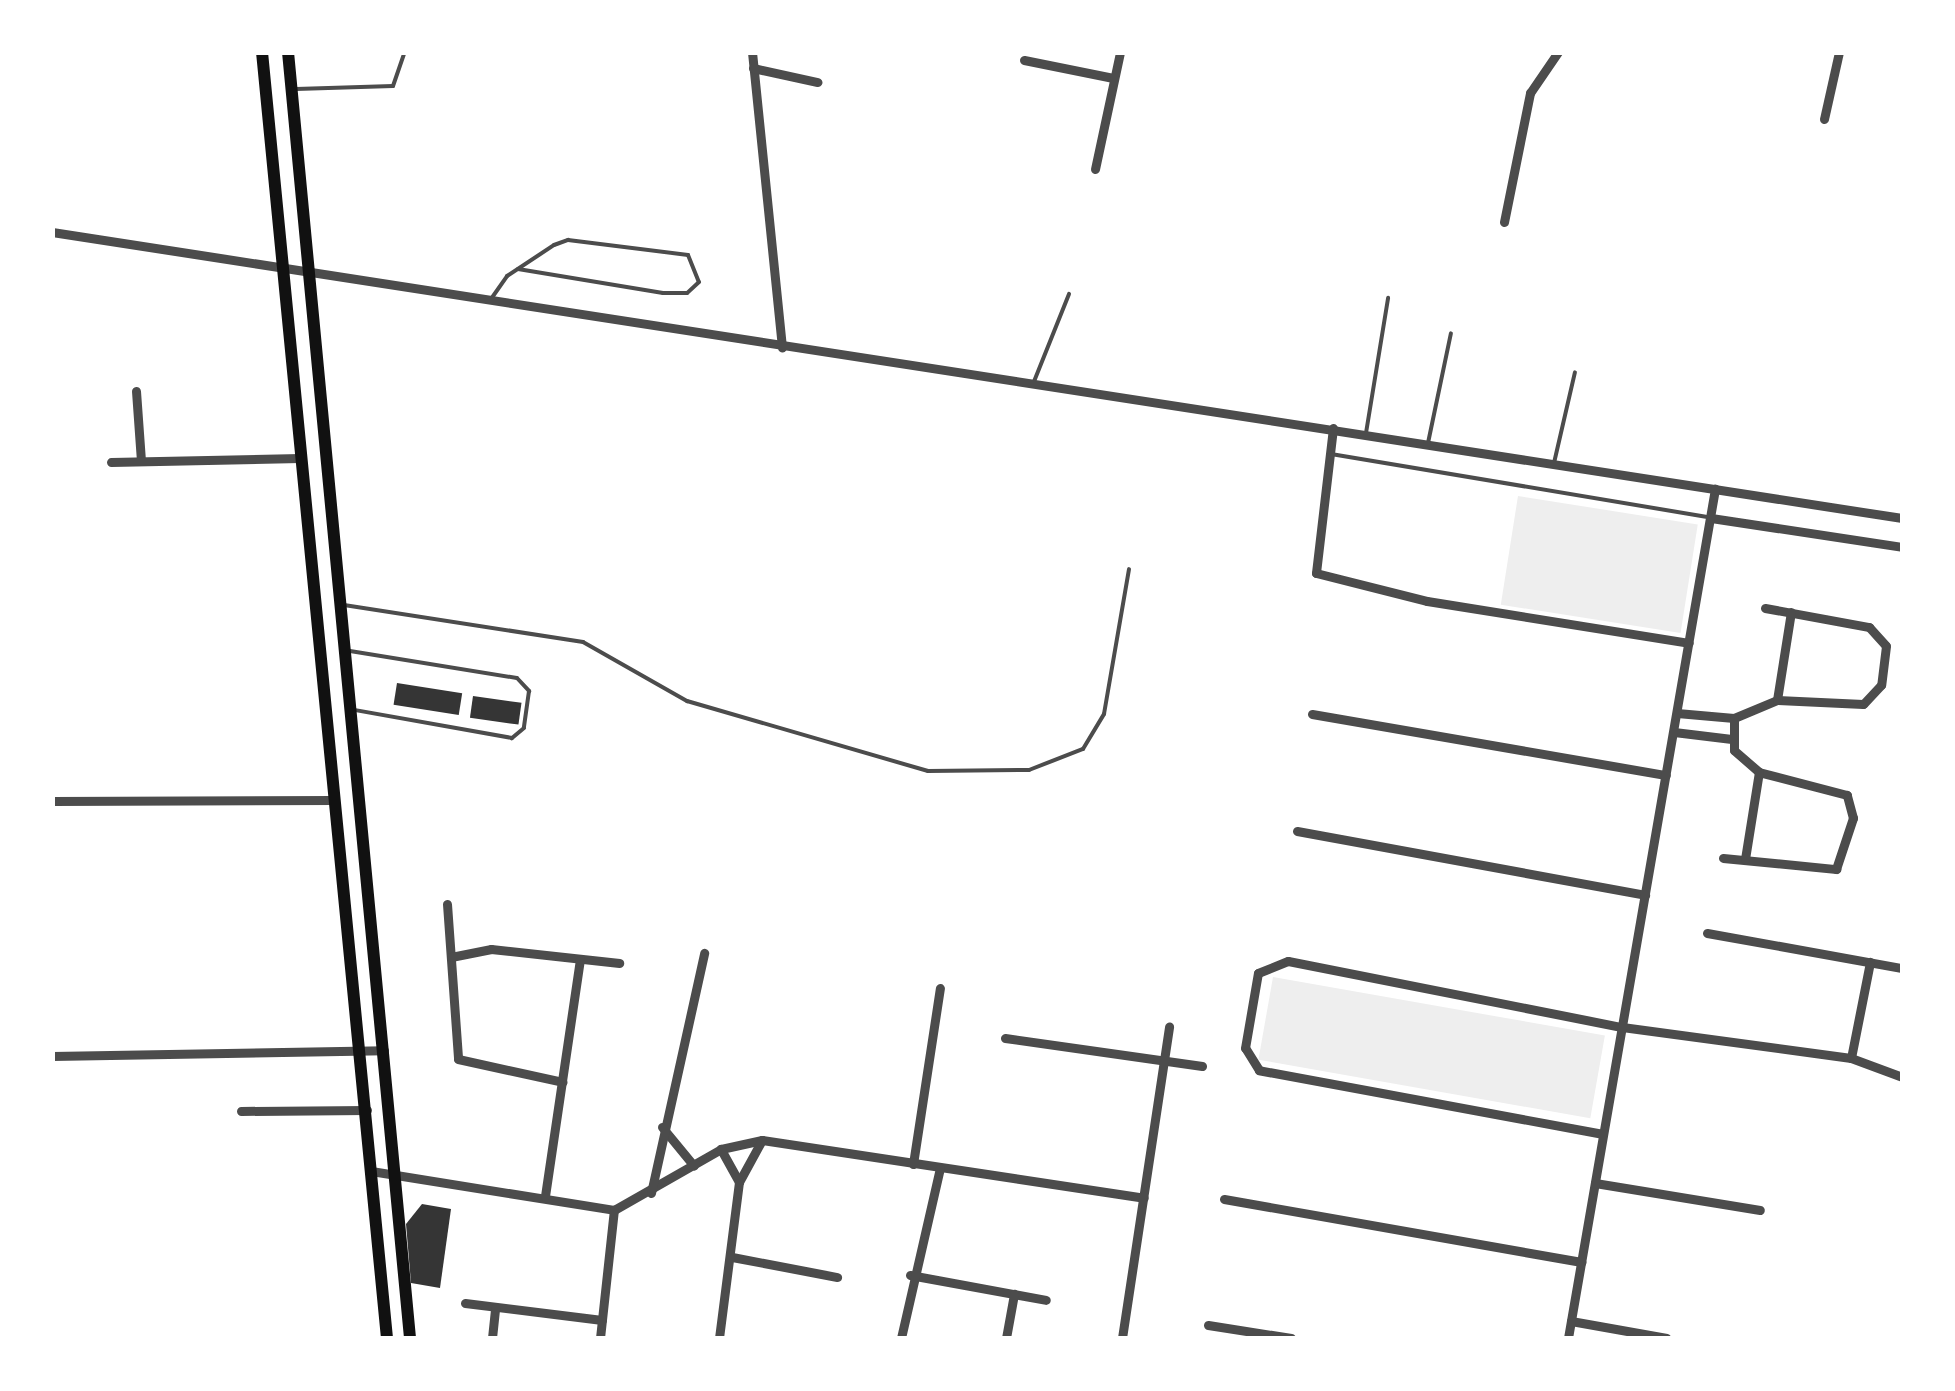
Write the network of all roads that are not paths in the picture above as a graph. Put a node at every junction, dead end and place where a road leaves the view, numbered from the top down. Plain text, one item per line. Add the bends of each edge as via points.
1 (262, 52) edge
2 (288, 52) edge
3 (405, 52) edge
4 (752, 52) edge
5 (1120, 52) edge
6 (1558, 52) edge
7 (1840, 52) edge
8 (1024, 60) dead end
9 (754, 68) junction
10 (1113, 78) junction
11 (817, 82) dead end
12 (292, 89) junction
13 (266, 90) junction
14 (1824, 119) dead end
15 (1094, 169) dead end
16 (1504, 222) dead end
17 (52, 232) edge
18 (518, 269) junction
19 (284, 270) junction
20 (310, 273) junction
21 (1069, 294) dead end
22 (1388, 298) dead end
23 (490, 301) junction
24 (1451, 333) dead end
25 (782, 347) junction
26 (1575, 372) dead end
27 (1032, 384) junction
28 (136, 390) dead end
29 (1333, 428) junction
30 (1366, 433) junction
31 (1428, 443) junction
32 (1330, 454) junction
33 (300, 458) junction
34 (141, 460) junction
35 (111, 462) dead end
36 (1554, 463) junction
37 (1716, 488) junction
38 (1711, 518) junction
39 (1902, 518) edge
40 (1902, 547) edge
41 (1129, 570) dead end
42 (315, 601) junction
43 (340, 605) junction
44 (1765, 608) dead end
45 (1791, 612) junction
46 (1689, 642) junction
47 (320, 647) junction
48 (344, 650) junction
49 (1778, 700) junction
50 (326, 704) junction
51 (347, 708) junction
52 (1677, 713) junction
53 (1312, 714) dead end
54 (1734, 718) junction
55 (1674, 732) junction
56 (1732, 739) junction
57 (1759, 772) junction
58 (1666, 775) junction
59 (335, 800) junction
60 (52, 802) edge
61 (1298, 831) dead end
62 (1723, 858) dead end
63 (1745, 860) junction
64 (1645, 895) junction
65 (446, 904) dead end
66 (1707, 933) dead end
67 (704, 953) dead end
68 (451, 957) junction
69 (580, 960) junction
70 (1870, 962) junction
71 (619, 963) dead end
72 (1902, 968) edge
73 (940, 988) dead end
74 (1169, 1027) dead end
75 (1622, 1028) junction
76 (1005, 1038) dead end
77 (384, 1050) junction
78 (362, 1051) junction
79 (52, 1056) edge
80 (1851, 1058) junction
81 (1163, 1061) junction
82 (1202, 1066) dead end
83 (1902, 1077) edge
84 (563, 1082) junction
85 (366, 1110) junction
86 (241, 1111) dead end
87 (662, 1126) junction
88 (1604, 1134) junction
89 (762, 1140) junction
90 (722, 1149) junction
91 (913, 1164) junction
92 (694, 1166) junction
93 (940, 1168) junction
94 (371, 1171) junction
95 (394, 1174) junction
96 (739, 1182) junction
97 (1595, 1183) junction
98 (651, 1193) junction
99 (545, 1196) junction
100 (1144, 1198) junction
101 (1224, 1199) dead end
102 (614, 1210) junction
103 (1760, 1210) dead end
104 (732, 1257) junction
105 (1582, 1262) junction
106 (910, 1275) junction
107 (837, 1277) dead end
108 (1014, 1294) junction
109 (1046, 1300) dead end
110 (465, 1303) dead end
111 (495, 1307) junction
112 (602, 1320) junction
113 (1571, 1321) junction
114 (1208, 1324) dead end
115 (387, 1338) edge
116 (410, 1338) edge
117 (492, 1338) edge
118 (600, 1338) edge
119 (719, 1338) edge
120 (902, 1338) edge
121 (1006, 1338) edge
122 (1122, 1338) edge
123 (1291, 1338) edge
124 (1568, 1338) edge
125 (1666, 1338) edge

1 - 13 main road
2 - 12 main road
3 - 12 lane via 392,86
4 - 9 street
5 - 10 street
6 - 16 street via 1530,93
7 - 14 street
8 - 10 street
9 - 11 street
9 - 25 street
10 - 15 street
12 - 13 lane
12 - 20 main road
13 - 19 main road
17 - 19 street
18 - 18 lane via 663,293 687,294 699,282 688,255 584,240
18 - 23 lane
19 - 20 street
19 - 33 main road
20 - 23 street
20 - 43 main road
21 - 27 lane
22 - 30 lane
23 - 25 street
24 - 31 lane
25 - 27 street
26 - 36 lane
27 - 29 street
28 - 34 street
29 - 30 street
29 - 32 street
30 - 31 street
31 - 36 street
32 - 38 lane
32 - 46 street via 1316,573 1427,601
33 - 34 street
33 - 42 main road
34 - 35 street
36 - 37 street
37 - 38 street
37 - 39 street
38 - 40 street
38 - 46 street
41 - 43 lane via 1104,714 1082,749 1029,770 928,771 686,702 583,642
42 - 43 lane
42 - 47 main road
43 - 48 main road
44 - 45 street
45 - 49 street
45 - 49 street via 1881,633 1884,670 1863,704
46 - 52 street
47 - 48 lane
47 - 50 main road
48 - 51 main road
48 - 51 lane via 517,678 529,691 524,728 512,738
49 - 54 street
50 - 51 lane
50 - 59 main road
51 - 77 main road
52 - 54 street
52 - 55 street
53 - 58 street
54 - 56 street
55 - 56 street
55 - 58 street
56 - 57 street
57 - 63 street
57 - 63 street via 1847,794 1853,818 1836,869
58 - 64 street
59 - 60 street
59 - 78 main road
61 - 64 street
62 - 63 street
64 - 75 street
65 - 68 street
66 - 70 street
67 - 87 street
68 - 69 street via 492,949
68 - 84 street via 458,1059
69 - 71 street
69 - 84 street
70 - 72 street
70 - 80 street
73 - 91 street
74 - 81 street
75 - 80 street
75 - 88 street
75 - 88 street via 1272,961 1253,988 1246,1058 1259,1070
76 - 81 street
77 - 78 street
77 - 95 main road
78 - 79 street
78 - 85 main road
80 - 83 street
81 - 82 street
81 - 100 street
84 - 99 street
85 - 86 street
85 - 94 main road
87 - 92 street
87 - 98 street
88 - 97 street
89 - 90 street
89 - 91 street
89 - 96 street
90 - 92 street
90 - 96 street
91 - 93 street
92 - 98 street
93 - 100 street
93 - 106 street
94 - 95 street
94 - 115 main road
95 - 99 street
95 - 116 main road
96 - 104 street
97 - 103 street
97 - 105 street
98 - 102 street
99 - 102 street
100 - 122 street
101 - 105 street
102 - 112 street
104 - 107 street
104 - 119 street
105 - 113 street
106 - 108 street
106 - 120 street
108 - 109 street
108 - 121 street
110 - 111 street
111 - 112 street
111 - 117 street
112 - 118 street
113 - 124 street
113 - 125 street
114 - 123 street

